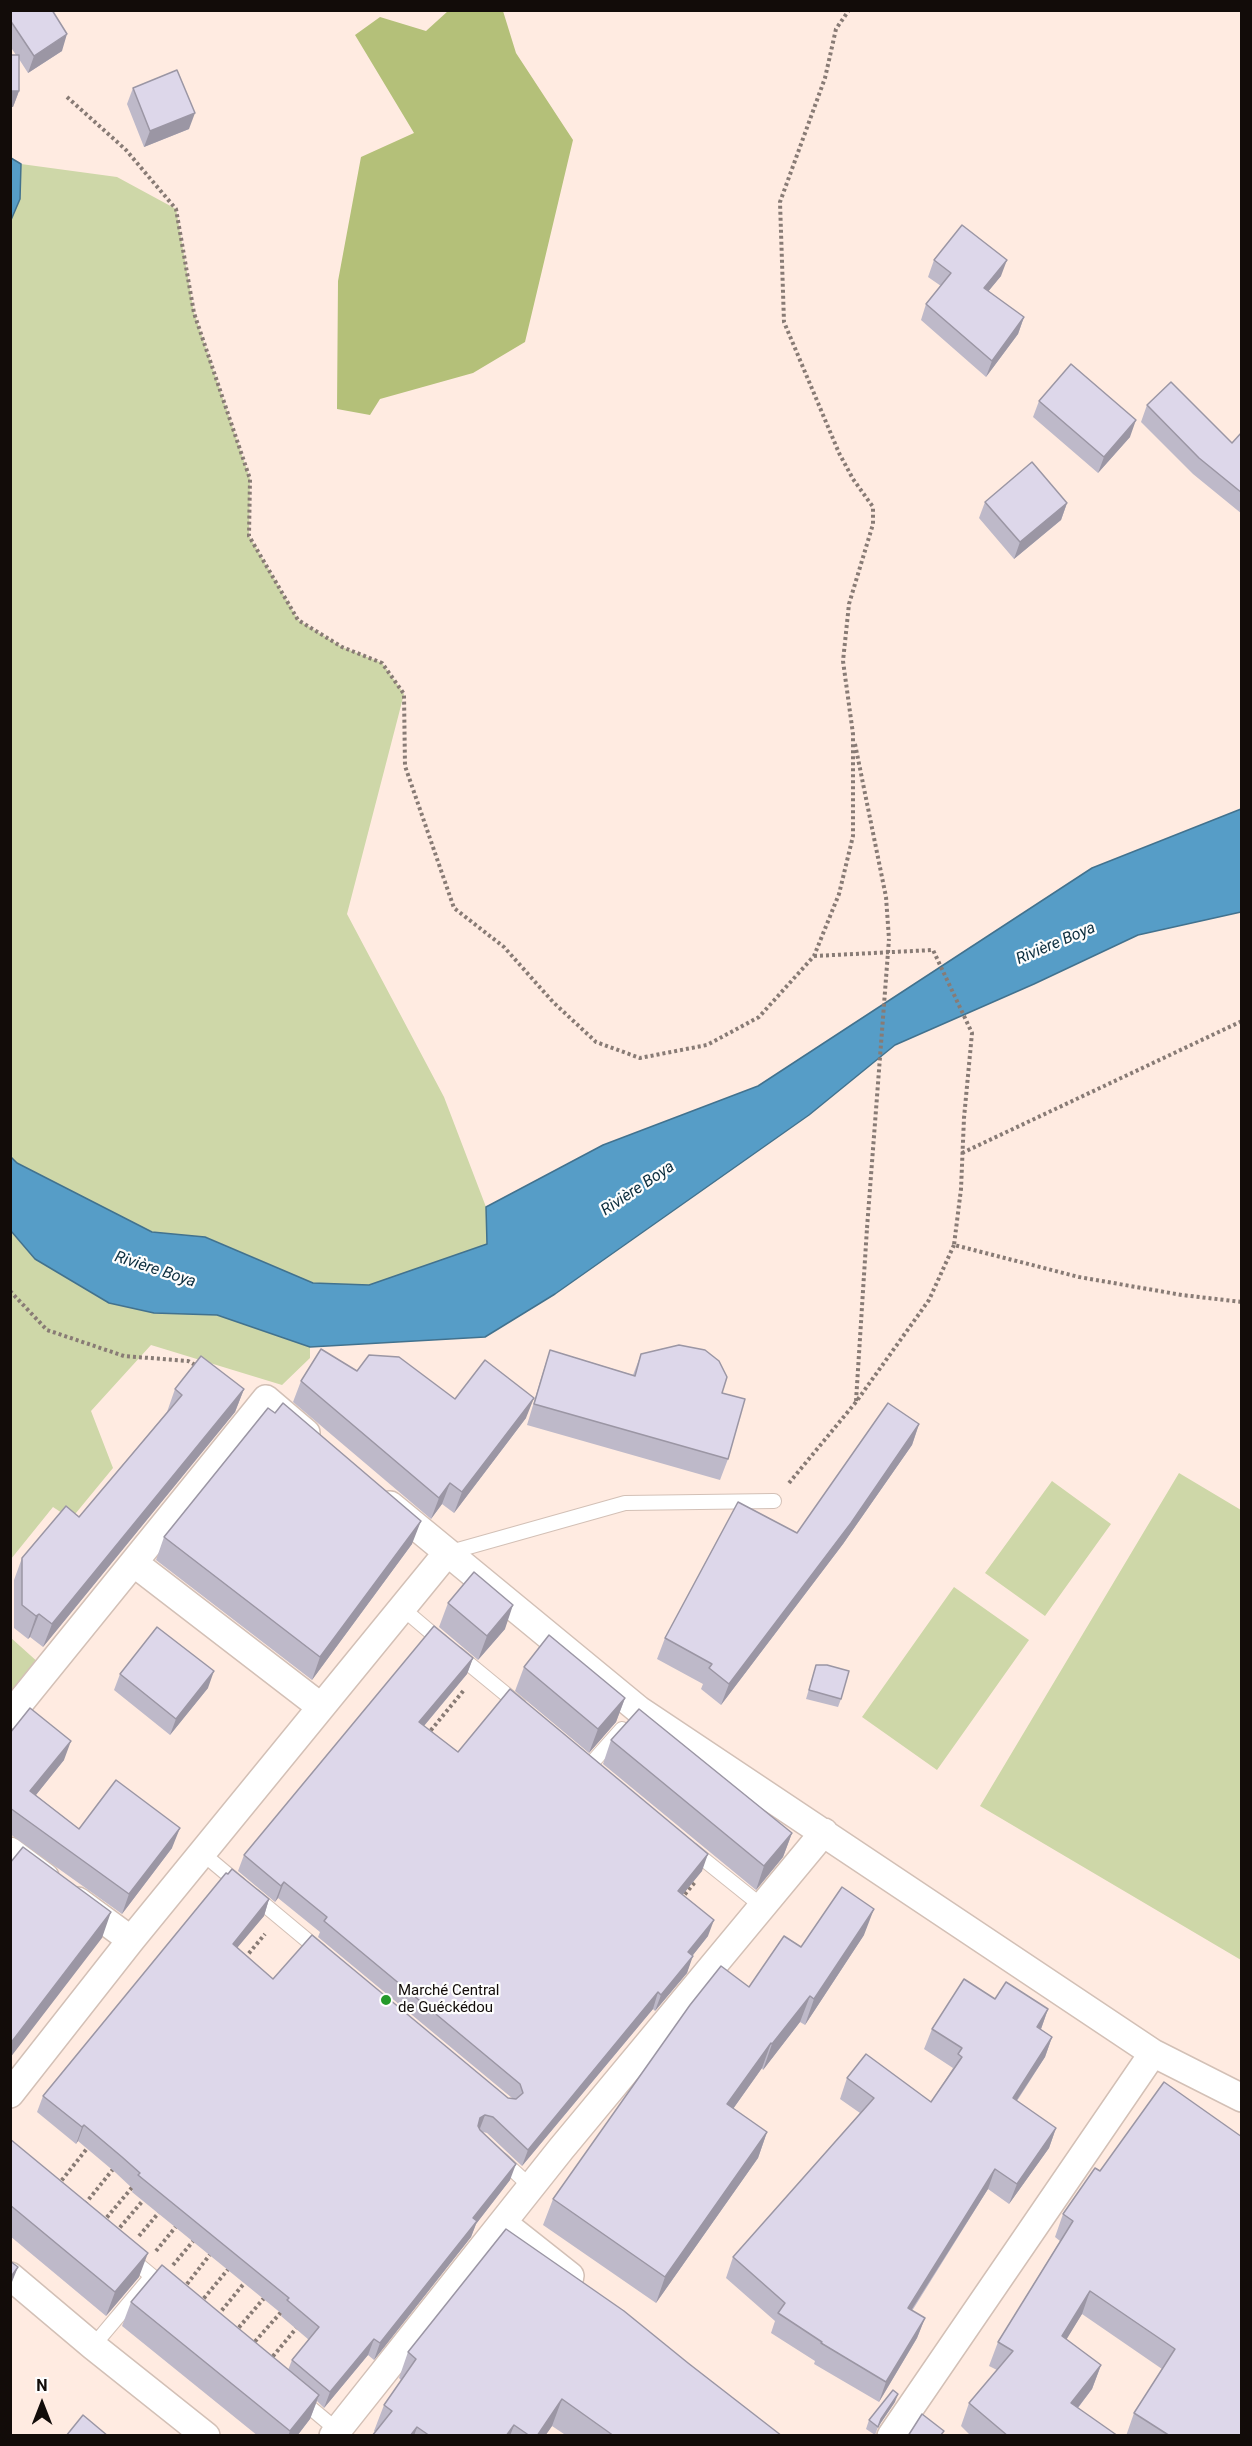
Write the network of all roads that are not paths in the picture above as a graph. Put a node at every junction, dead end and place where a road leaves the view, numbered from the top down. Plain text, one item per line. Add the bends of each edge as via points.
1 (329, 1453) edge
2 (375, 1492) edge
3 (774, 1501) road end
4 (447, 1553) junction
5 (134, 1563) junction
6 (402, 1608) junction
7 (321, 1707) junction
8 (639, 1710) junction
9 (10, 1715) edge
10 (532, 1717) edge
11 (590, 1765) edge
12 (824, 1832) junction
13 (684, 1844) edge
14 (10, 1851) edge
15 (202, 1853) junction
16 (763, 1907) junction
17 (130, 1940) junction
18 (329, 1959) edge
19 (1153, 2053) junction
20 (10, 2094) edge
21 (1242, 2098) edge
22 (489, 2148) edge
23 (531, 2187) junction
24 (503, 2223) junction
25 (96, 2229) edge
26 (151, 2275) junction
27 (10, 2276) edge
28 (586, 2289) edge
29 (194, 2311) edge
30 (93, 2346) junction
31 (263, 2368) edge
32 (335, 2433) edge
33 (206, 2436) edge
34 (891, 2436) edge

1 - 5 street via 266,1399
2 - 4 street
3 - 4 lane via 625,1503
4 - 6 street
4 - 8 street
5 - 7 street
5 - 9 street
6 - 7 street
6 - 10 lane
7 - 15 street
8 - 11 lane
8 - 12 street
12 - 16 street
12 - 19 street
13 - 16 lane
14 - 17 street
15 - 17 street
15 - 18 lane
16 - 23 street
17 - 20 street
19 - 21 street
19 - 34 street
22 - 23 lane
23 - 24 street
24 - 28 street
24 - 32 street
25 - 26 lane
26 - 29 lane
26 - 30 lane
27 - 30 street
30 - 33 street
31 - 32 lane

